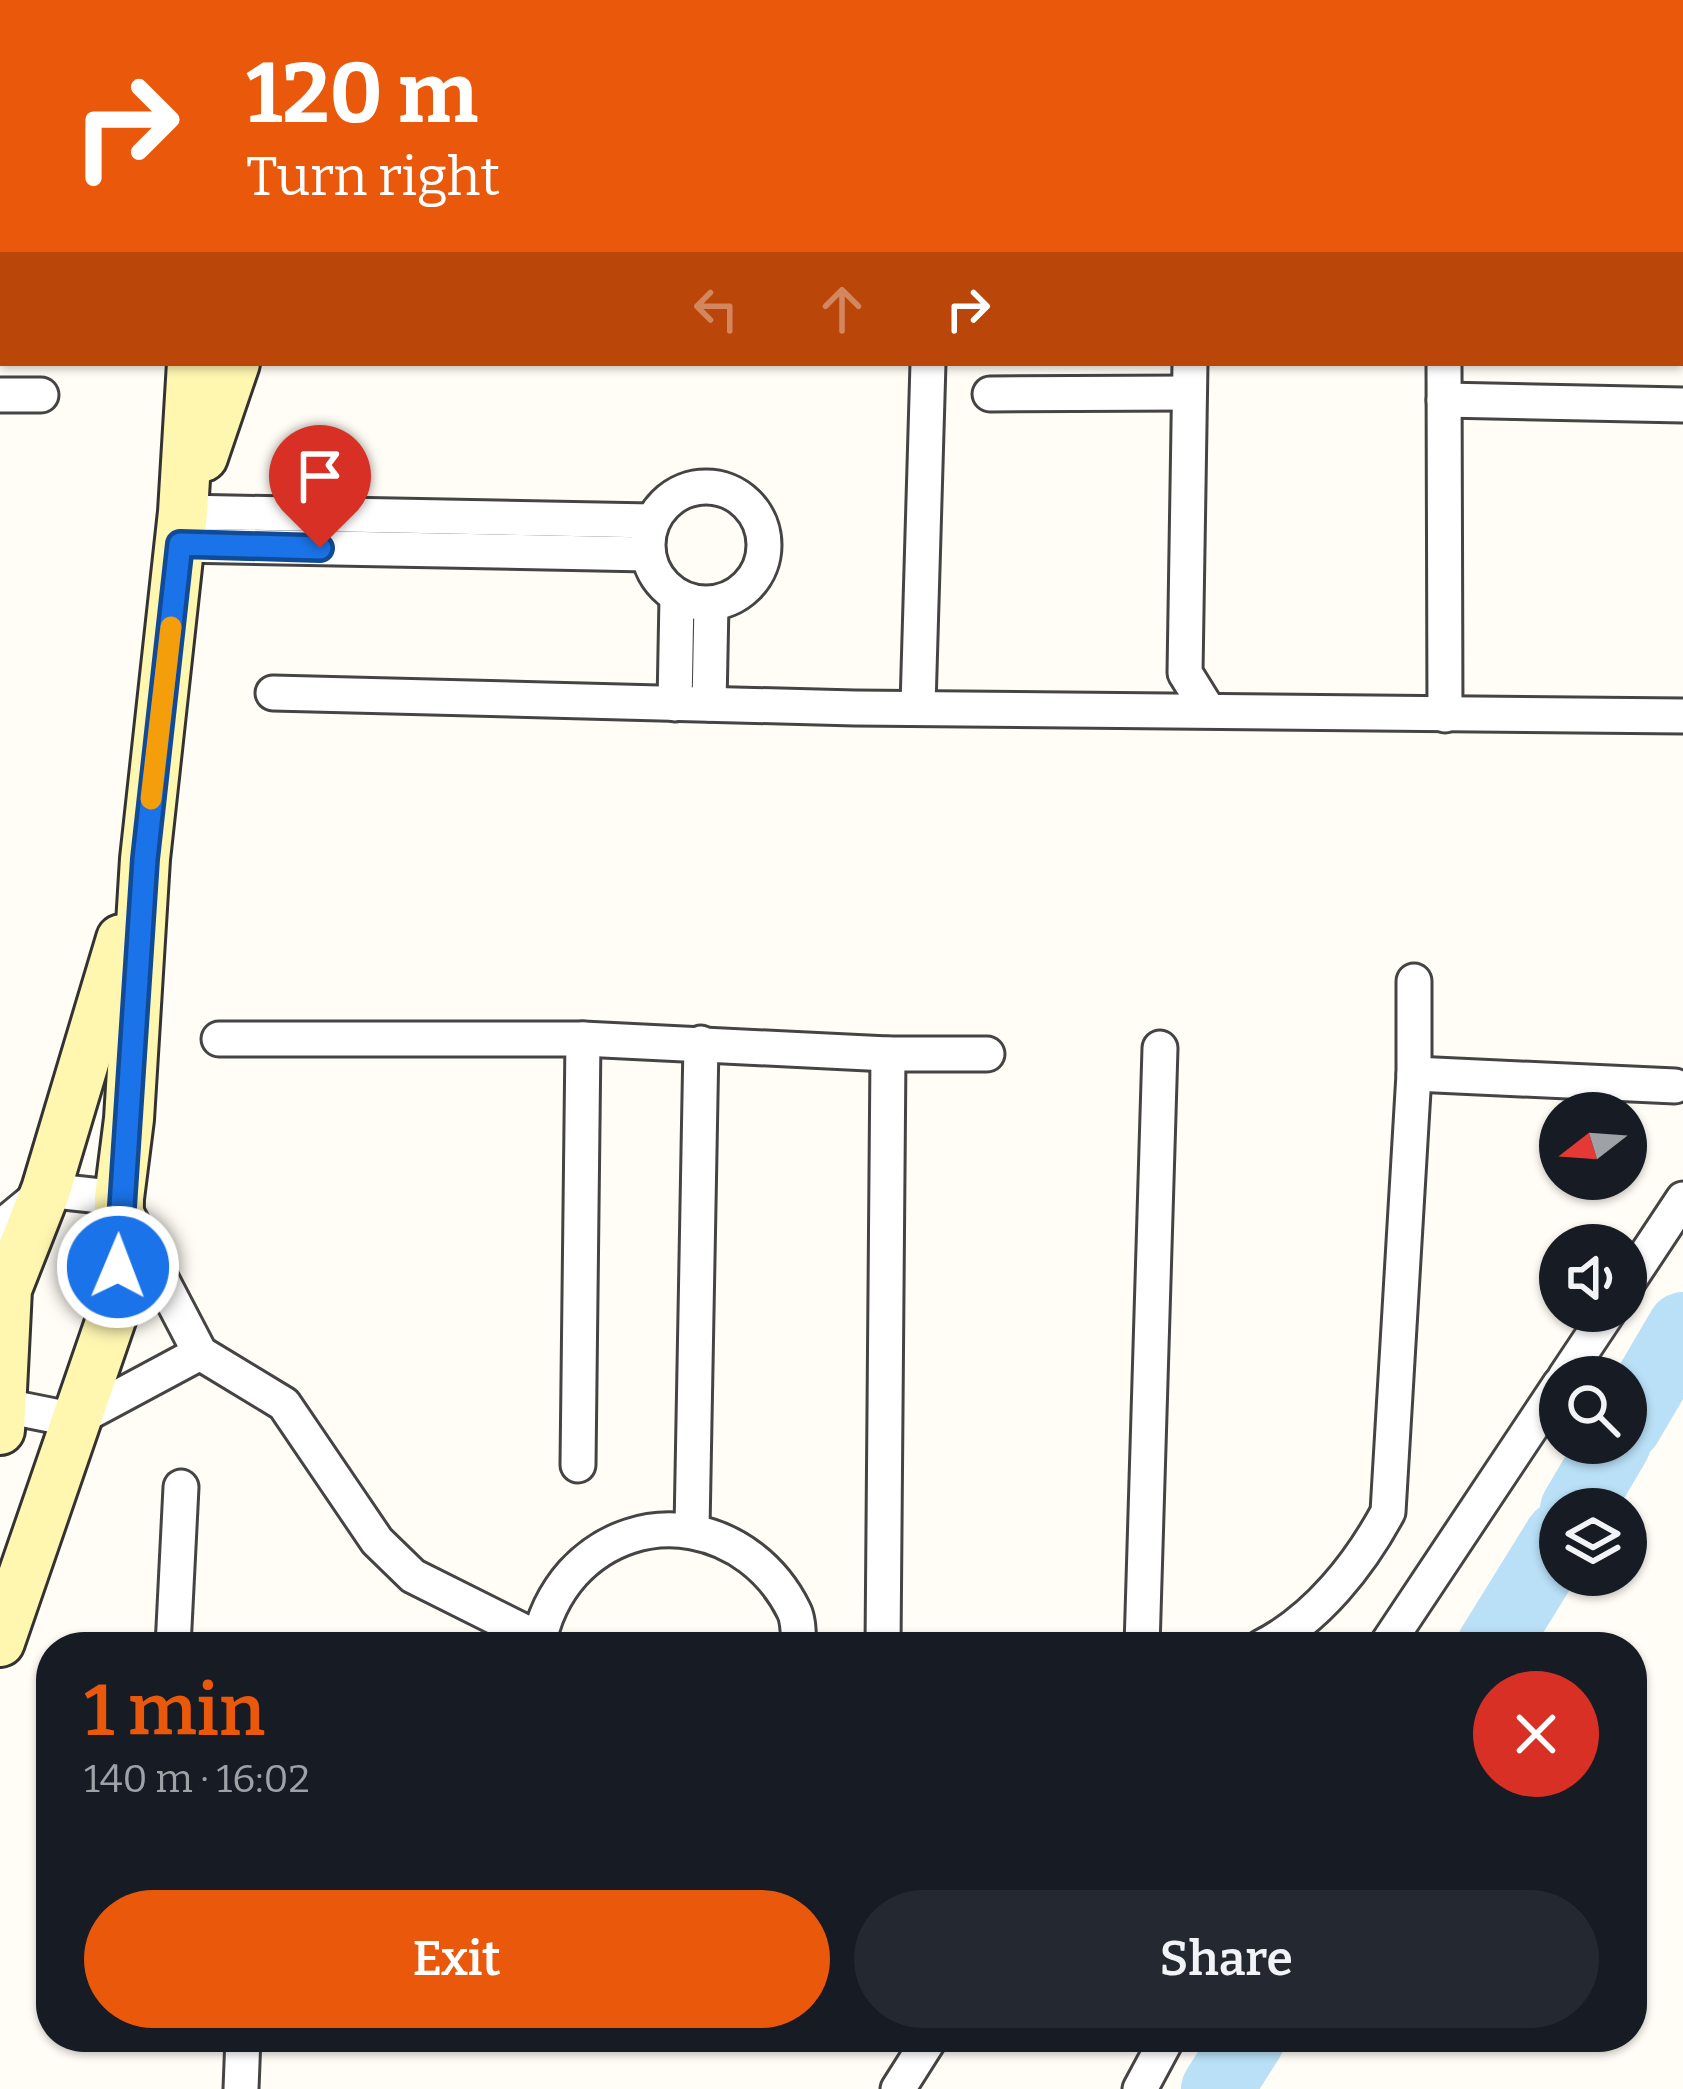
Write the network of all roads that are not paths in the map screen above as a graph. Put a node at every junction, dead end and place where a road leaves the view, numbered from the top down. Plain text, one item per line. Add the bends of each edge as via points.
1 (192, 366) edge
2 (234, 366) edge
3 (928, 366) edge
4 (1444, 366) edge
5 (1190, 378) edge
6 (990, 394) dead end
7 (0, 395) edge
8 (41, 395) dead end
9 (1444, 400) junction
10 (1683, 405) edge
11 (182, 528) junction
12 (650, 538) junction
13 (676, 597) junction
14 (711, 604) junction
15 (273, 693) dead end
16 (675, 704) junction
17 (710, 704) junction
18 (918, 706) junction
19 (1208, 710) junction
20 (1445, 716) junction
21 (1683, 716) edge
22 (145, 859) junction
23 (1414, 981) dead end
24 (219, 1039) dead end
25 (584, 1040) junction
26 (701, 1043) junction
27 (1160, 1048) dead end
28 (888, 1054) junction
29 (987, 1054) dead end
30 (1414, 1074) junction
31 (1675, 1086) dead end
32 (46, 1190) junction
33 (119, 1198) junction
34 (1683, 1199) edge
35 (0, 1228) edge
36 (1647, 1253) edge
37 (200, 1353) junction
38 (1, 1414) edge
39 (1539, 1416) edge
40 (75, 1420) junction
41 (578, 1465) dead end
42 (181, 1487) dead end
43 (692, 1529) junction
44 (174, 1632) edge
45 (518, 1632) edge
46 (543, 1632) edge
47 (798, 1632) edge
48 (883, 1632) edge
49 (1142, 1632) edge
50 (1287, 1632) edge
51 (1395, 1632) edge
52 (0, 1642) edge
53 (242, 2052) edge
54 (921, 2052) edge
55 (1160, 2052) edge
56 (241, 2089) edge
57 (898, 2089) edge
58 (1140, 2089) edge

1 - 11 street
2 - 11 street
3 - 18 street
4 - 9 street
5 - 6 street
5 - 19 street via 1185,674
7 - 8 street
9 - 10 street
9 - 20 street
11 - 12 street
11 - 22 street
12 - 13 street via 657,579
12 - 14 street via 668,500 693,488 720,488 744,500 765,550 756,576 737,595
13 - 14 street
13 - 16 street
14 - 17 street
15 - 16 street
16 - 17 street
17 - 18 street
18 - 19 street
19 - 20 street
20 - 21 street
22 - 32 street
22 - 33 street
23 - 30 street
24 - 25 street
25 - 26 street
25 - 41 street
26 - 28 street
26 - 43 street
27 - 49 street
28 - 29 street
28 - 48 street
30 - 31 street
30 - 50 street via 1388,1511 1362,1560
32 - 33 street
32 - 35 street
32 - 38 street via 7,1289
33 - 37 street
33 - 40 street via 116,1302
34 - 36 street
37 - 40 street
37 - 45 street via 284,1405 377,1541 413,1576
38 - 40 street
39 - 51 street
40 - 52 street
42 - 44 street
43 - 46 street via 640,1531 592,1552 557,1591
43 - 47 street via 755,1557 796,1613
53 - 56 street
54 - 57 street
55 - 58 street

